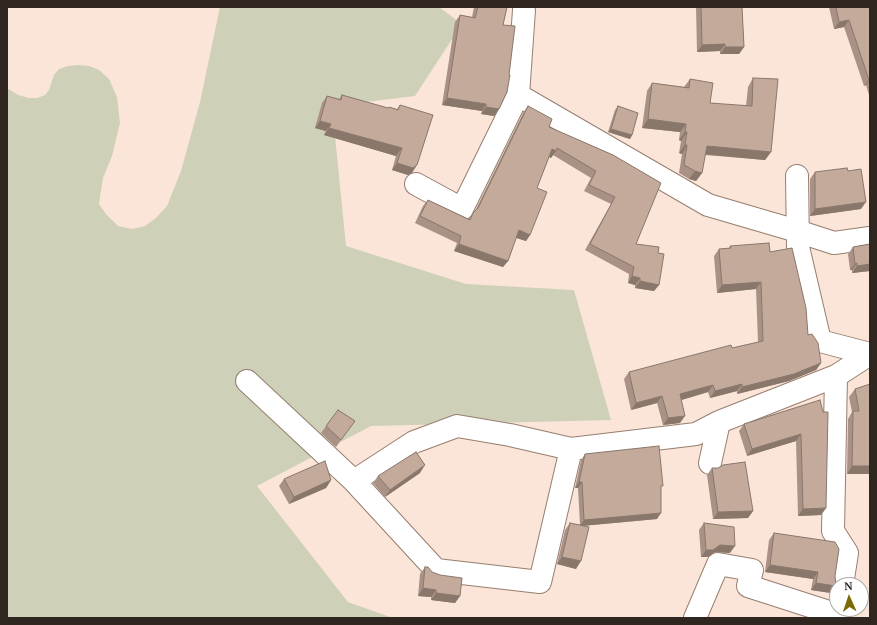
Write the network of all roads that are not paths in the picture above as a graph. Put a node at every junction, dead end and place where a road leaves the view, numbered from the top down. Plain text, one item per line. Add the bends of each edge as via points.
1 (521, 8) edge
2 (518, 95) junction
3 (797, 176) dead end
4 (416, 184) dead end
5 (797, 231) junction
6 (870, 238) edge
7 (870, 354) edge
8 (836, 376) junction
9 (247, 381) dead end
10 (719, 422) junction
11 (571, 449) junction
12 (710, 463) dead end
13 (354, 481) junction
14 (843, 577) edge
15 (829, 612) edge
16 (695, 618) edge

1 - 2 street
2 - 4 street via 462,209
2 - 5 street via 708,205
3 - 5 street
5 - 6 street via 834,243
5 - 7 street via 798,247 820,341
7 - 8 street
8 - 10 street
8 - 14 street via 833,531 847,553
9 - 13 street
10 - 11 street via 696,434
10 - 12 street
11 - 13 street via 458,426 414,442
11 - 13 street via 540,582 436,570
15 - 16 street via 748,586 752,570 718,564

